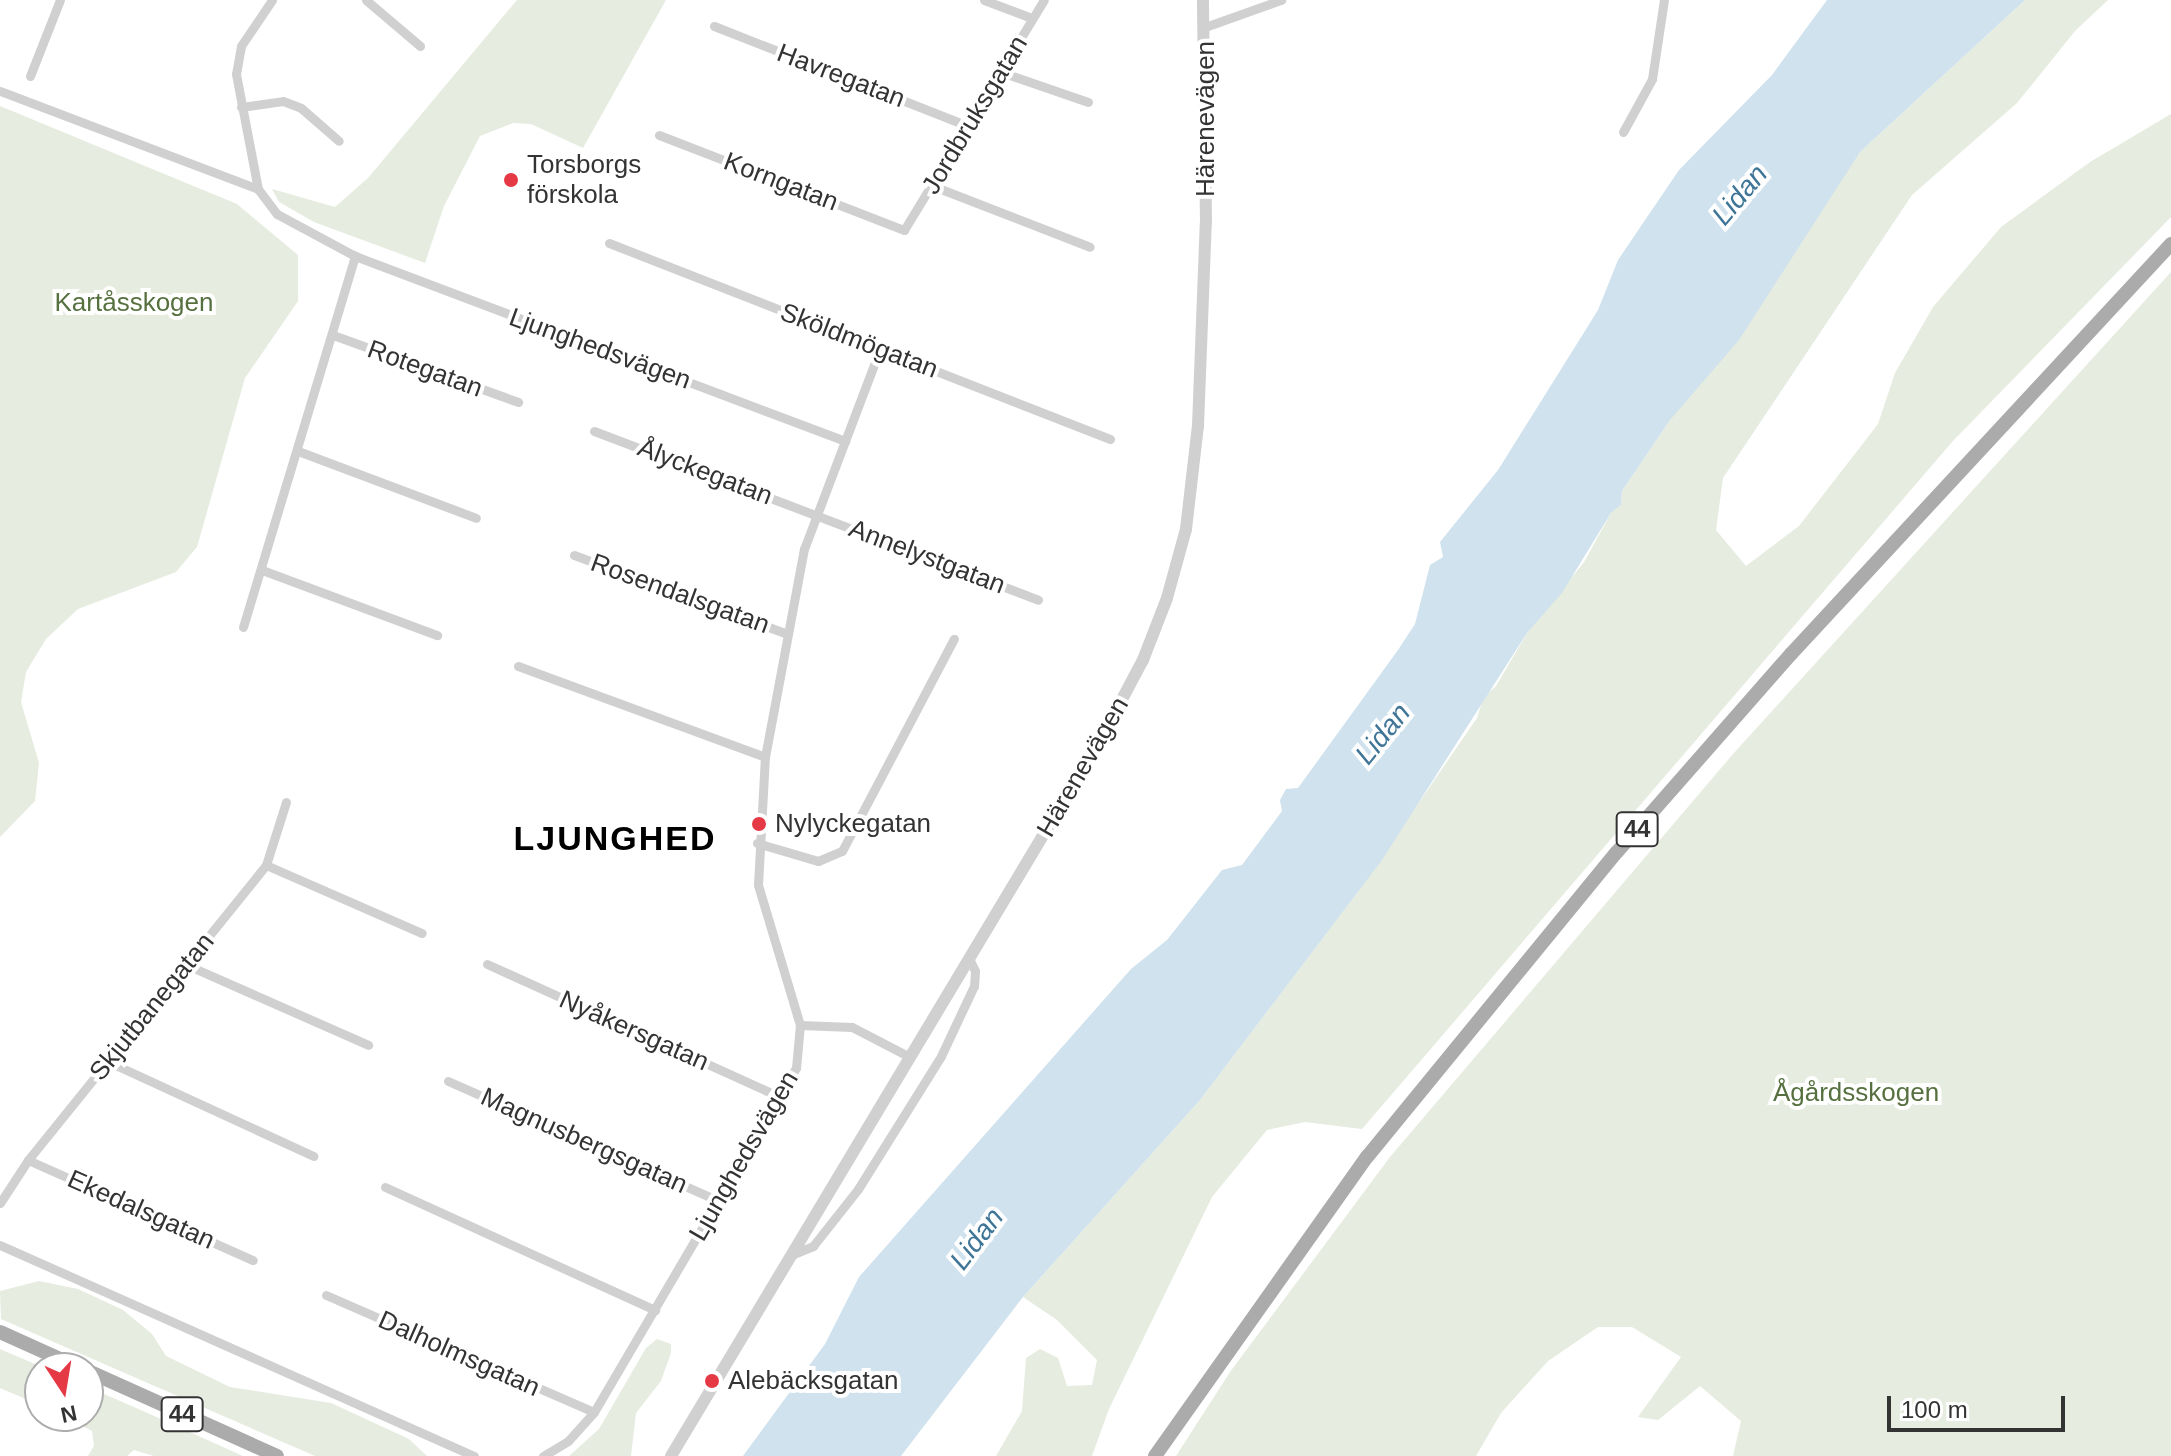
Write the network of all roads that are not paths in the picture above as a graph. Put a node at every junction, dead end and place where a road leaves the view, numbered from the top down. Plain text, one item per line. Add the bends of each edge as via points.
1 (60, 0) edge
2 (272, 0) edge
3 (366, 0) edge
4 (984, 0) edge
5 (1044, 0) edge
6 (1203, 0) edge
7 (1281, 0) edge
8 (1664, 0) edge
9 (1032, 18) junction
10 (714, 26) dead end
11 (1205, 27) junction
12 (420, 46) dead end
13 (1001, 72) junction
14 (30, 76) dead end
15 (0, 91) edge
16 (1088, 102) dead end
17 (241, 107) junction
18 (968, 126) junction
19 (1623, 132) dead end
20 (659, 135) dead end
21 (339, 141) dead end
22 (933, 186) junction
23 (258, 189) junction
24 (904, 230) joint
25 (609, 243) dead end
26 (2171, 244) edge
27 (1090, 247) dead end
28 (355, 256) junction
29 (333, 335) junction
30 (880, 349) junction
31 (518, 402) dead end
32 (594, 431) dead end
33 (1110, 439) dead end
34 (845, 441) junction
35 (298, 451) junction
36 (815, 514) junction
37 (476, 518) dead end
38 (574, 555) dead end
39 (262, 570) junction
40 (1038, 600) dead end
41 (243, 627) dead end
42 (787, 634) junction
43 (437, 635) dead end
44 (954, 639) dead end
45 (518, 666) dead end
46 (765, 757) junction
47 (286, 802) dead end
48 (757, 843) junction
49 (266, 865) junction
50 (422, 933) dead end
51 (969, 958) junction
52 (487, 964) dead end
53 (187, 965) junction
54 (800, 1025) junction
55 (368, 1045) dead end
56 (908, 1056) junction
57 (109, 1062) junction
58 (448, 1081) dead end
59 (782, 1098) junction
60 (313, 1156) dead end
61 (28, 1160) junction
62 (385, 1187) dead end
63 (719, 1201) junction
64 (0, 1203) edge
65 (0, 1245) edge
66 (788, 1257) junction
67 (253, 1260) dead end
68 (326, 1295) dead end
69 (655, 1310) junction
70 (0, 1332) edge
71 (44, 1352) edge
72 (104, 1378) edge
73 (594, 1412) junction
74 (673, 1450) edge
75 (277, 1456) edge
76 (474, 1456) edge
77 (543, 1456) edge
78 (662, 1456) edge
79 (1155, 1456) edge

1 - 14 street
2 - 17 street via 241,46 236,74
3 - 12 street
4 - 9 street
5 - 9 street, Jordbruksgatan
6 - 11 street, Härenevägen
7 - 11 street
8 - 19 street via 1652,79
9 - 13 street, Jordbruksgatan
10 - 18 street, Havregatan
11 - 51 street, Härenevägen via 1202,346 1186,529 1143,660
13 - 16 street
13 - 18 street, Jordbruksgatan
15 - 23 street
17 - 21 street via 283,101 301,108
17 - 23 street
18 - 22 street, Jordbruksgatan
20 - 24 street, Korngatan
22 - 24 street, Jordbruksgatan
22 - 27 street
23 - 28 street, Ljunghedsvägen via 277,214
25 - 30 street, Sköldmögatan
26 - 79 main road, 44 via 1821,621 1617,852 1367,1157
28 - 29 street
28 - 34 street, Ljunghedsvägen
29 - 31 street, Rotegatan
29 - 35 street
30 - 33 street, Sköldmögatan
30 - 34 street, Ljunghedsvägen
32 - 36 street, Ålyckegatan
34 - 36 street, Ljunghedsvägen
35 - 37 street
35 - 39 street
36 - 40 street, Annelystgatan
36 - 42 street, Ljunghedsvägen
38 - 42 street, Rosendalsgatan
39 - 41 street
39 - 43 street
42 - 46 street, Ljunghedsvägen
44 - 48 street via 842,851 818,861
45 - 46 street
46 - 48 street, Ljunghedsvägen
47 - 49 street, Skjutbanegatan
48 - 54 street, Ljunghedsvägen via 763,913
49 - 50 street
49 - 53 street, Skjutbanegatan
51 - 56 street, Härenevägen
51 - 66 street via 974,986 919,1094 858,1189 813,1246
52 - 59 street, Nyåkersgatan
53 - 55 street
53 - 57 street, Skjutbanegatan
54 - 56 street via 852,1027
54 - 59 street, Ljunghedsvägen via 799,1054
56 - 66 street, Härenevägen
57 - 60 street
57 - 61 street, Skjutbanegatan
58 - 63 street, Magnusbergsgatan
59 - 63 street, Ljunghedsvägen
61 - 64 street, Skjutbanegatan
61 - 67 street, Ekedalsgatan
62 - 69 street
63 - 69 street, Ljunghedsvägen
65 - 76 street
66 - 74 street, Härenevägen
68 - 73 street, Dalholmsgatan
69 - 73 street, Ljunghedsvägen
70 - 71 main road
72 - 75 main road, 44
73 - 77 street, Ljunghedsvägen via 568,1441
74 - 78 street, Härenevägen

